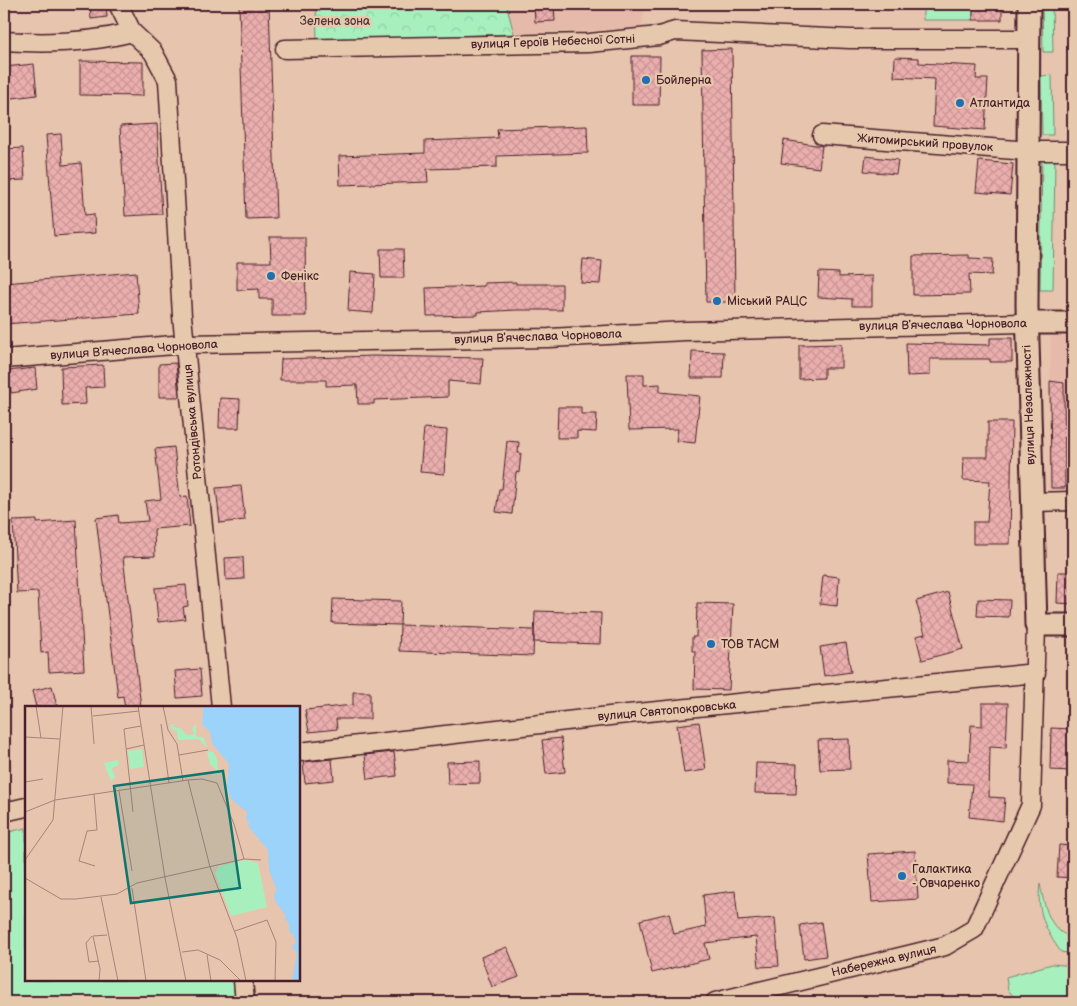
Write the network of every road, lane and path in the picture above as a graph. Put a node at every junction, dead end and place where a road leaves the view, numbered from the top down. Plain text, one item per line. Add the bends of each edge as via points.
1 (118, 4) edge
2 (1029, 4) edge
3 (132, 32) junction
4 (1029, 39) junction
5 (4, 41) edge
6 (285, 50) dead end
7 (822, 135) dead end
8 (1029, 151) junction
9 (1073, 151) edge
10 (1073, 323) edge
11 (1027, 324) junction
12 (186, 344) junction
13 (4, 359) edge
14 (1073, 501) edge
15 (1032, 502) junction
16 (1036, 625) junction
17 (1073, 625) edge
18 (1036, 673) junction
19 (221, 706) edge
20 (300, 752) edge
21 (1031, 805) joint
22 (25, 807) edge
23 (4, 812) edge
24 (243, 981) edge
25 (245, 1002) edge
26 (716, 1002) edge

1 - 3 street, Ротондівська вулиця
2 - 4 street, вулиця Незалежності
3 - 5 street via 53,44
3 - 12 street, Ротондівська вулиця via 154,52 168,80
4 - 6 street, вулиця Героїв Небесної Сотні via 850,39 675,31 659,36 589,43
4 - 8 street, вулиця Незалежності
7 - 8 street, Житомирський провулок
8 - 9 street, Житомирський провулок
8 - 11 street, вулиця Незалежності
10 - 11 street, вулиця Вʼячеслава Чорновола
11 - 12 street, вулиця Вʼячеслава Чорновола via 685,331 549,338
11 - 15 street, вулиця Незалежності
12 - 13 street, вулиця Вʼячеслава Чорновола
12 - 19 street, Ротондівська вулиця
14 - 15 street
15 - 16 street, вулиця Незалежності
16 - 17 street
16 - 18 street, вулиця Незалежності
18 - 20 street, вулиця Святопокровська via 608,716
18 - 21 street, вулиця Незалежності
21 - 26 street, Набережна вулиця via 974,929 945,946
22 - 23 street
24 - 25 street

